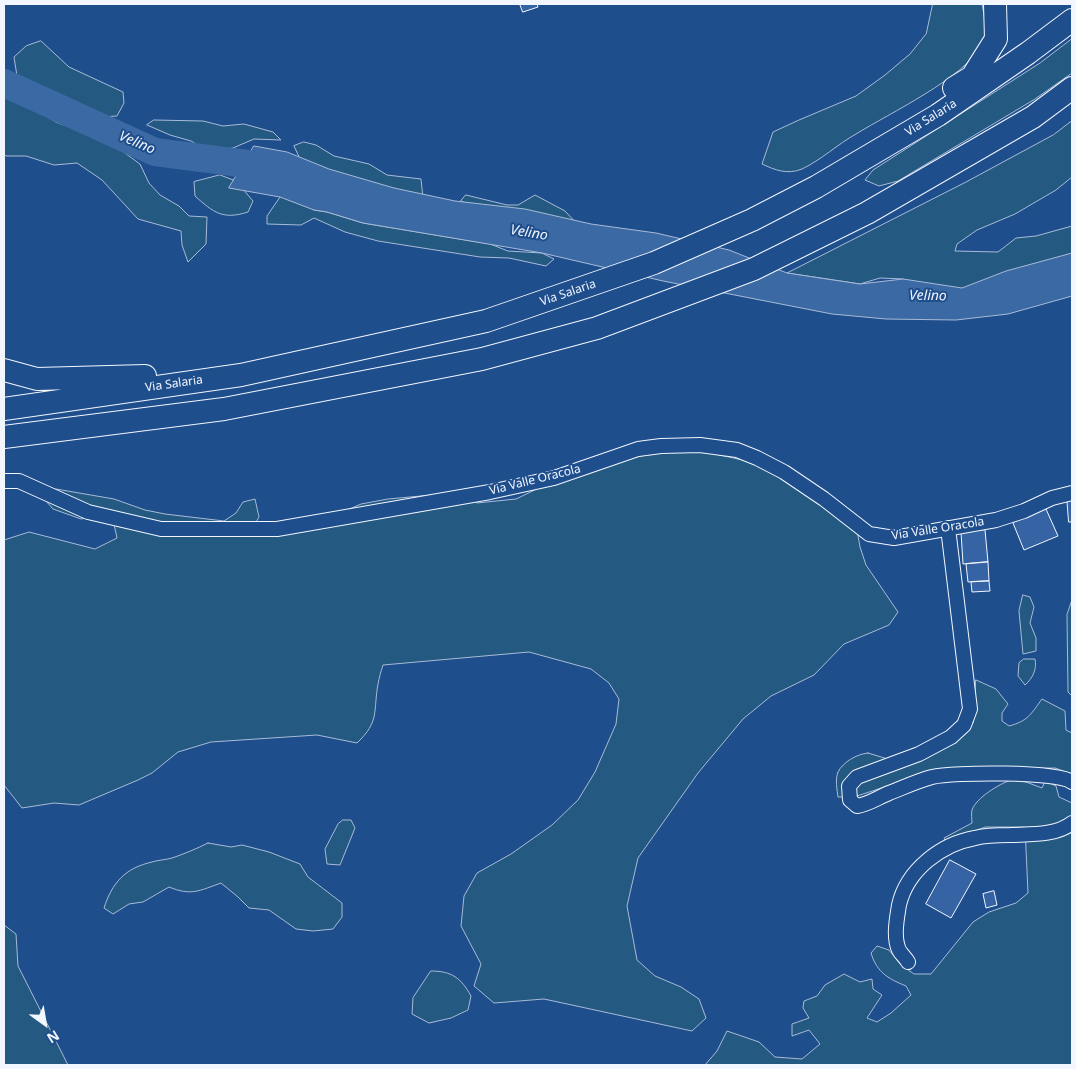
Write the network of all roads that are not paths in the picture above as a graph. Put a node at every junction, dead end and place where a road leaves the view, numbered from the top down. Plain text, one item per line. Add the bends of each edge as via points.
1 (995, 4) edge
2 (1072, 20) edge
3 (1072, 88) edge
4 (1072, 101) edge
5 (1033, 118) junction
6 (824, 181) junction
7 (4, 370) edge
8 (241, 375) junction
9 (4, 409) edge
10 (4, 437) edge
11 (4, 481) edge
12 (1072, 494) edge
13 (948, 528) junction
14 (1072, 782) edge
15 (1072, 823) edge
16 (908, 962) dead end

1 - 6 highway via 996,39 972,77 843,157
2 - 6 highway, Via Salaria via 938,115
3 - 5 highway
4 - 5 highway
5 - 10 highway via 868,213 754,269 597,328 482,359 224,409
6 - 8 highway, Via Salaria via 752,220 654,263 486,322
7 - 8 highway via 37,378
8 - 9 highway, Via Salaria
11 - 13 street, Via Valle Oracola via 19,481 88,512 161,529 277,528 554,478 638,449 700,446 737,450 784,472 869,534 894,538
12 - 13 street, Via Valle Oracola via 1052,498 996,520
13 - 14 street via 970,709 964,725 952,737 919,754 857,777 849,786 850,800 857,806 869,804 933,777 983,773 1049,776
15 - 16 street via 1043,834 975,838 930,857 914,874 901,896 895,924 899,949

